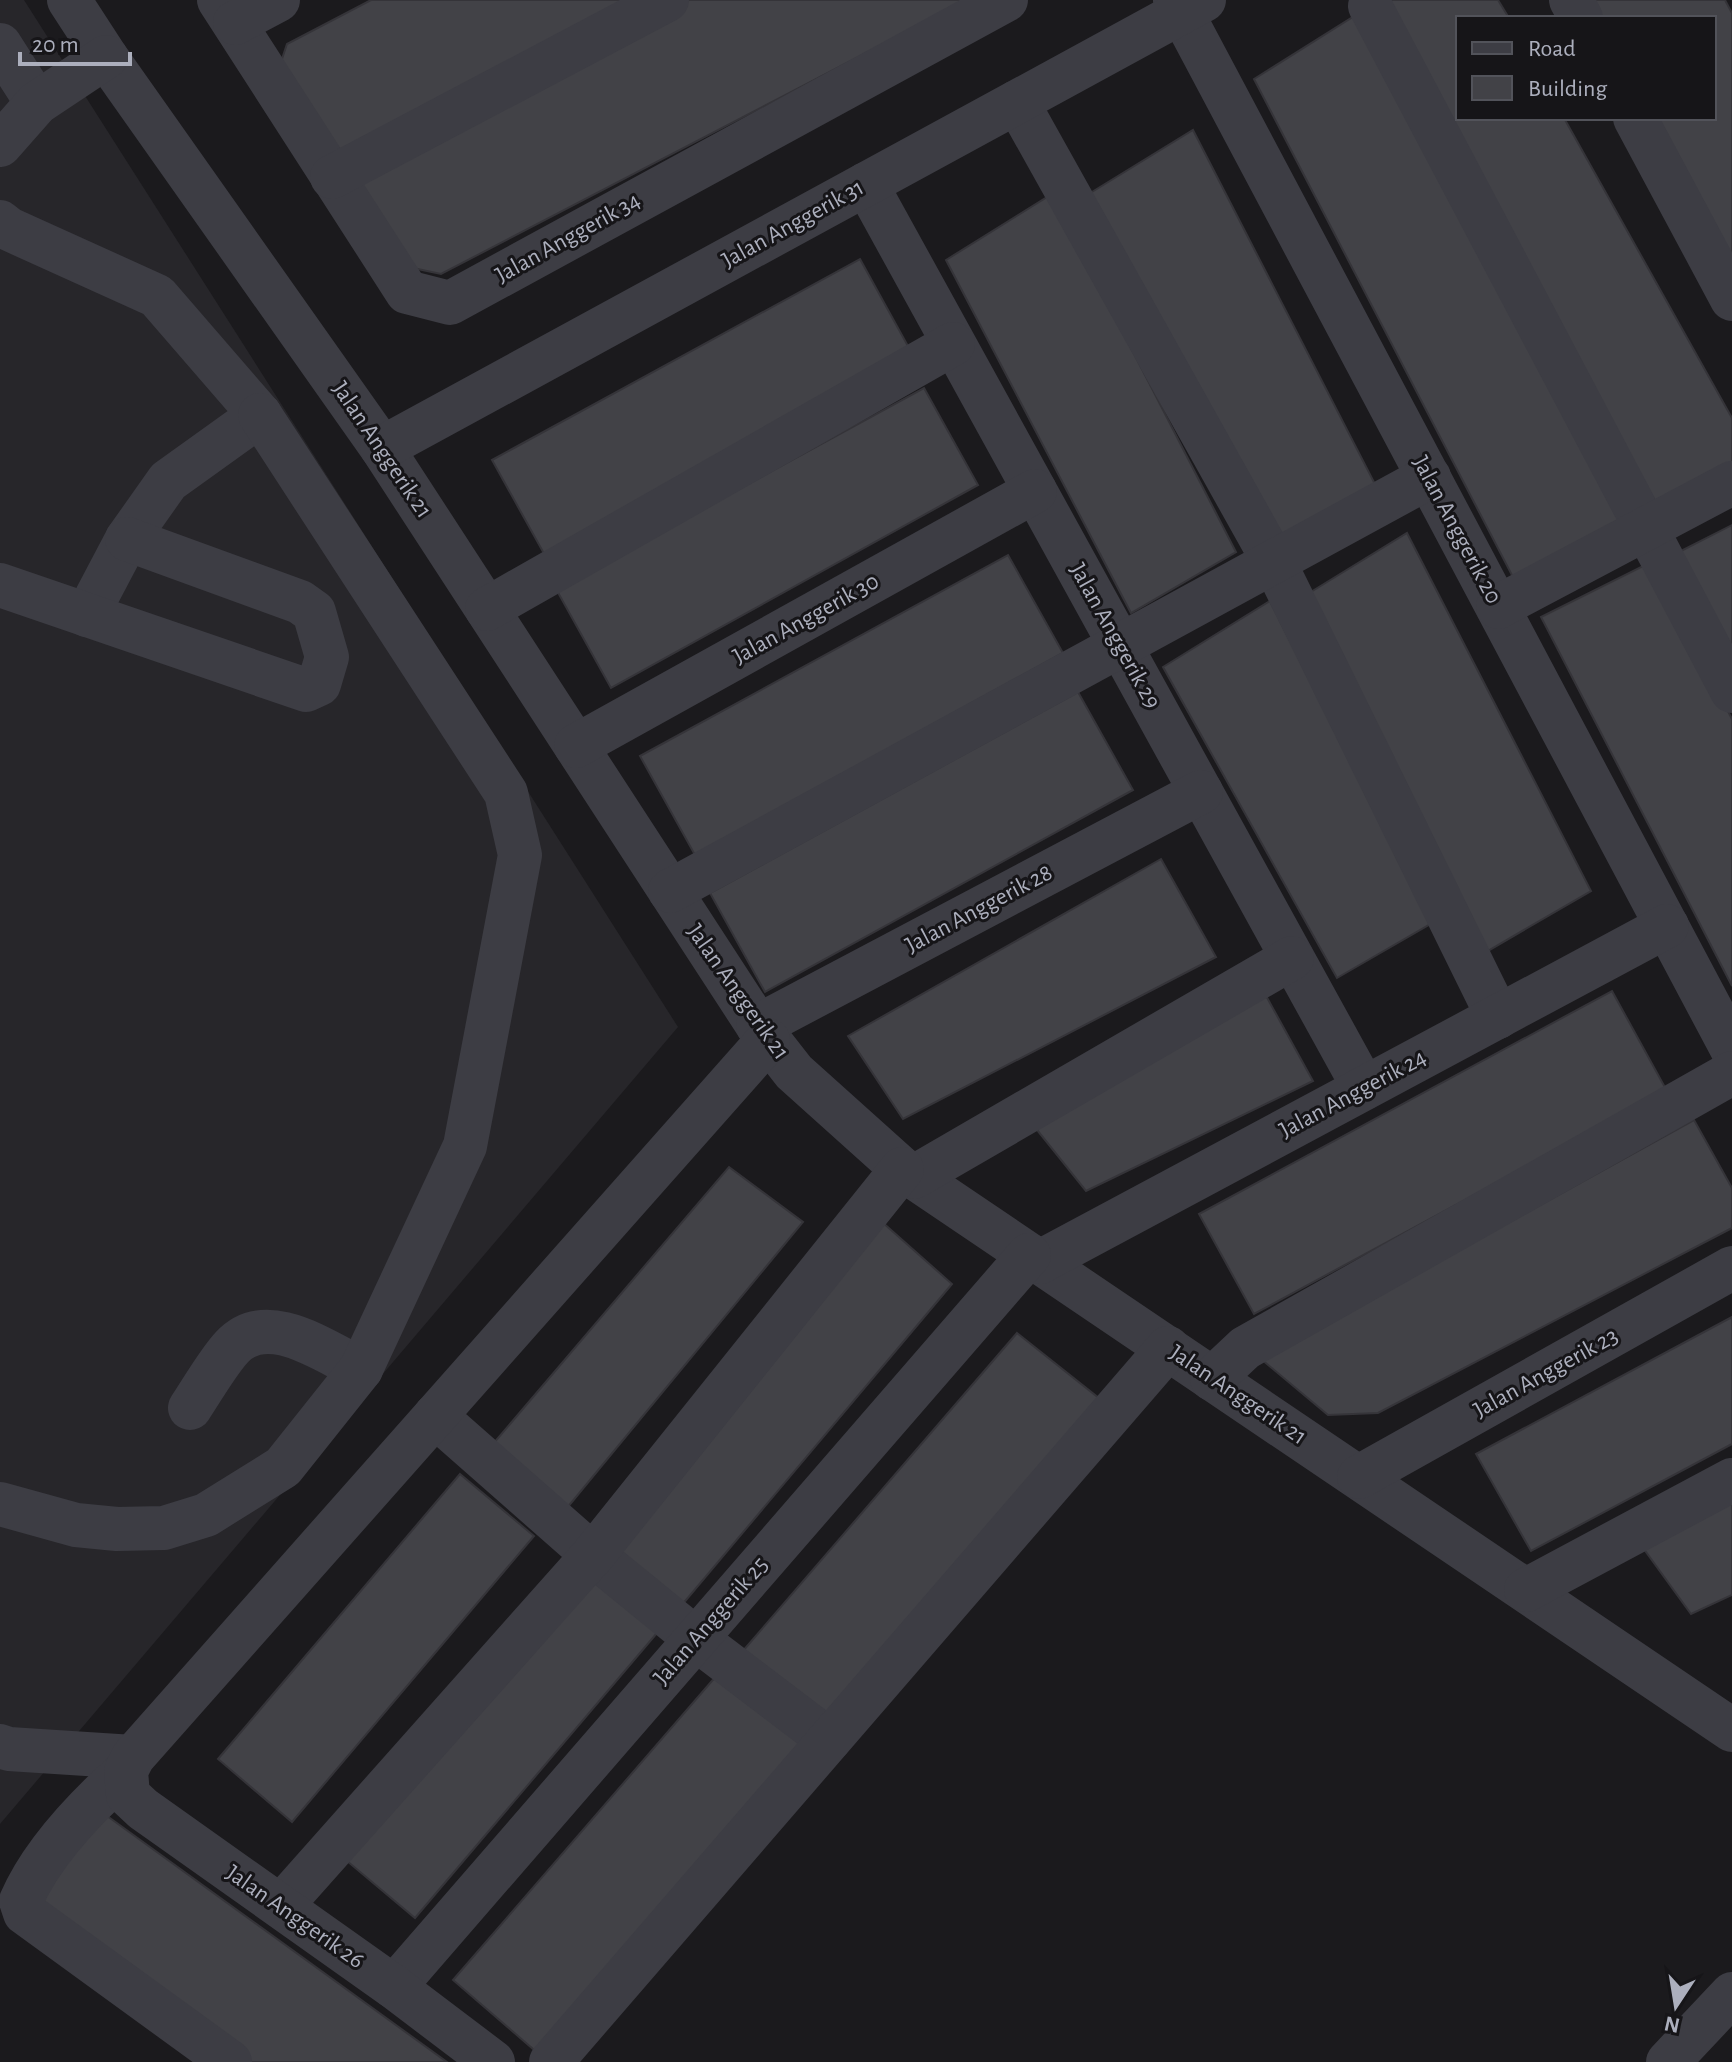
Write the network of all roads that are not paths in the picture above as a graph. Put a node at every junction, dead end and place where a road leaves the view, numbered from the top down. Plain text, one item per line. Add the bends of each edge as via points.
1 (69, 0) edge
2 (278, 0) edge
3 (667, 0) edge
4 (1006, 0) edge
5 (1187, 4) edge
6 (1370, 6) dead end
7 (227, 12) edge
8 (0, 45) edge
9 (106, 57) junction
10 (1017, 102) junction
11 (37, 103) junction
12 (1636, 120) edge
13 (0, 145) edge
14 (332, 177) junction
15 (866, 184) junction
16 (0, 222) edge
17 (1732, 299) edge
18 (953, 344) junction
19 (260, 415) junction
20 (382, 448) junction
21 (1429, 477) junction
22 (1732, 483) edge
23 (1035, 491) junction
24 (1646, 529) junction
25 (127, 539) junction
26 (1274, 562) junction
27 (0, 585) edge
28 (1498, 607) junction
29 (487, 609) junction
30 (87, 615) junction
31 (1120, 645) junction
32 (1732, 691) edge
33 (576, 746) junction
34 (1201, 792) junction
35 (670, 891) junction
36 (1667, 926) junction
37 (1292, 958) junction
38 (1498, 1017) junction
39 (763, 1033) junction
40 (1732, 1049) edge
41 (1732, 1073) edge
42 (1364, 1088) junction
43 (908, 1173) junction
44 (1034, 1258) junction
45 (1732, 1268) edge
46 (1168, 1348) junction
47 (361, 1369) junction
48 (1212, 1379) junction
49 (190, 1408) dead end
50 (435, 1416) junction
51 (1359, 1477) junction
52 (1732, 1480) edge
53 (0, 1504) edge
54 (593, 1555) junction
55 (1526, 1590) junction
56 (696, 1639) junction
57 (1724, 1713) edge
58 (829, 1740) junction
59 (0, 1746) edge
60 (130, 1764) junction
61 (281, 1906) junction
62 (394, 1987) junction
63 (1732, 1994) edge
64 (230, 2062) edge
65 (493, 2062) edge
66 (551, 2062) edge
67 (1668, 2062) edge

1 - 9 street, Jalan Anggerik 21
2 - 7 street
3 - 14 street
4 - 14 street, Jalan Anggerik 34 via 450,303 407,292
5 - 10 street, Jalan Anggerik 31
5 - 21 street, Jalan Anggerik 20
6 - 24 street
7 - 14 street, Jalan Anggerik 34
8 - 11 street
9 - 11 street
9 - 20 street, Jalan Anggerik 21
10 - 15 street, Jalan Anggerik 31
10 - 26 street
11 - 13 street
12 - 17 street
15 - 18 street, Jalan Anggerik 29
15 - 20 street, Jalan Anggerik 31
16 - 19 street via 157,296
18 - 23 street, Jalan Anggerik 29
18 - 29 street
19 - 25 street via 168,481
19 - 47 street via 506,793 520,855 465,1146
20 - 29 street, Jalan Anggerik 21
21 - 26 street
21 - 28 street, Jalan Anggerik 20
22 - 24 street
23 - 31 street, Jalan Anggerik 29
23 - 33 street, Jalan Anggerik 30
24 - 28 street
24 - 32 street
25 - 30 street
25 - 30 street via 300,602 314,612 327,657 319,684 306,690
26 - 31 street
26 - 38 street
27 - 30 street
28 - 36 street, Jalan Anggerik 20
29 - 33 street, Jalan Anggerik 21
31 - 34 street, Jalan Anggerik 29
31 - 35 street
33 - 35 street, Jalan Anggerik 21
34 - 37 street, Jalan Anggerik 29
34 - 39 street, Jalan Anggerik 28
35 - 39 street, Jalan Anggerik 21
36 - 38 street, Jalan Anggerik 24
36 - 40 street, Jalan Anggerik 20
37 - 42 street, Jalan Anggerik 29
37 - 43 street
38 - 42 street, Jalan Anggerik 24
39 - 43 street, Jalan Anggerik 21 via 794,1072
39 - 50 street
41 - 48 street via 1245,1348
42 - 44 street, Jalan Anggerik 24
43 - 44 street, Jalan Anggerik 21
43 - 54 street
44 - 46 street, Jalan Anggerik 21
44 - 56 street, Jalan Anggerik 25
45 - 51 street, Jalan Anggerik 23
46 - 48 street, Jalan Anggerik 21
46 - 58 street
47 - 49 street via 296,1338 260,1331 232,1346
47 - 53 street via 283,1467 206,1515 164,1528 117,1529 76,1525
48 - 51 street, Jalan Anggerik 21
50 - 54 street
50 - 60 street
51 - 55 street, Jalan Anggerik 21
52 - 55 street
54 - 56 street
54 - 61 street
55 - 57 street, Jalan Anggerik 21
56 - 58 street
56 - 62 street, Jalan Anggerik 25
58 - 66 street
59 - 60 street
60 - 61 street, Jalan Anggerik 26 via 128,1795
60 - 64 street via 82,1813 30,1879 21,1901 25,1913
61 - 62 street, Jalan Anggerik 26
62 - 65 street, Jalan Anggerik 26
63 - 67 street

